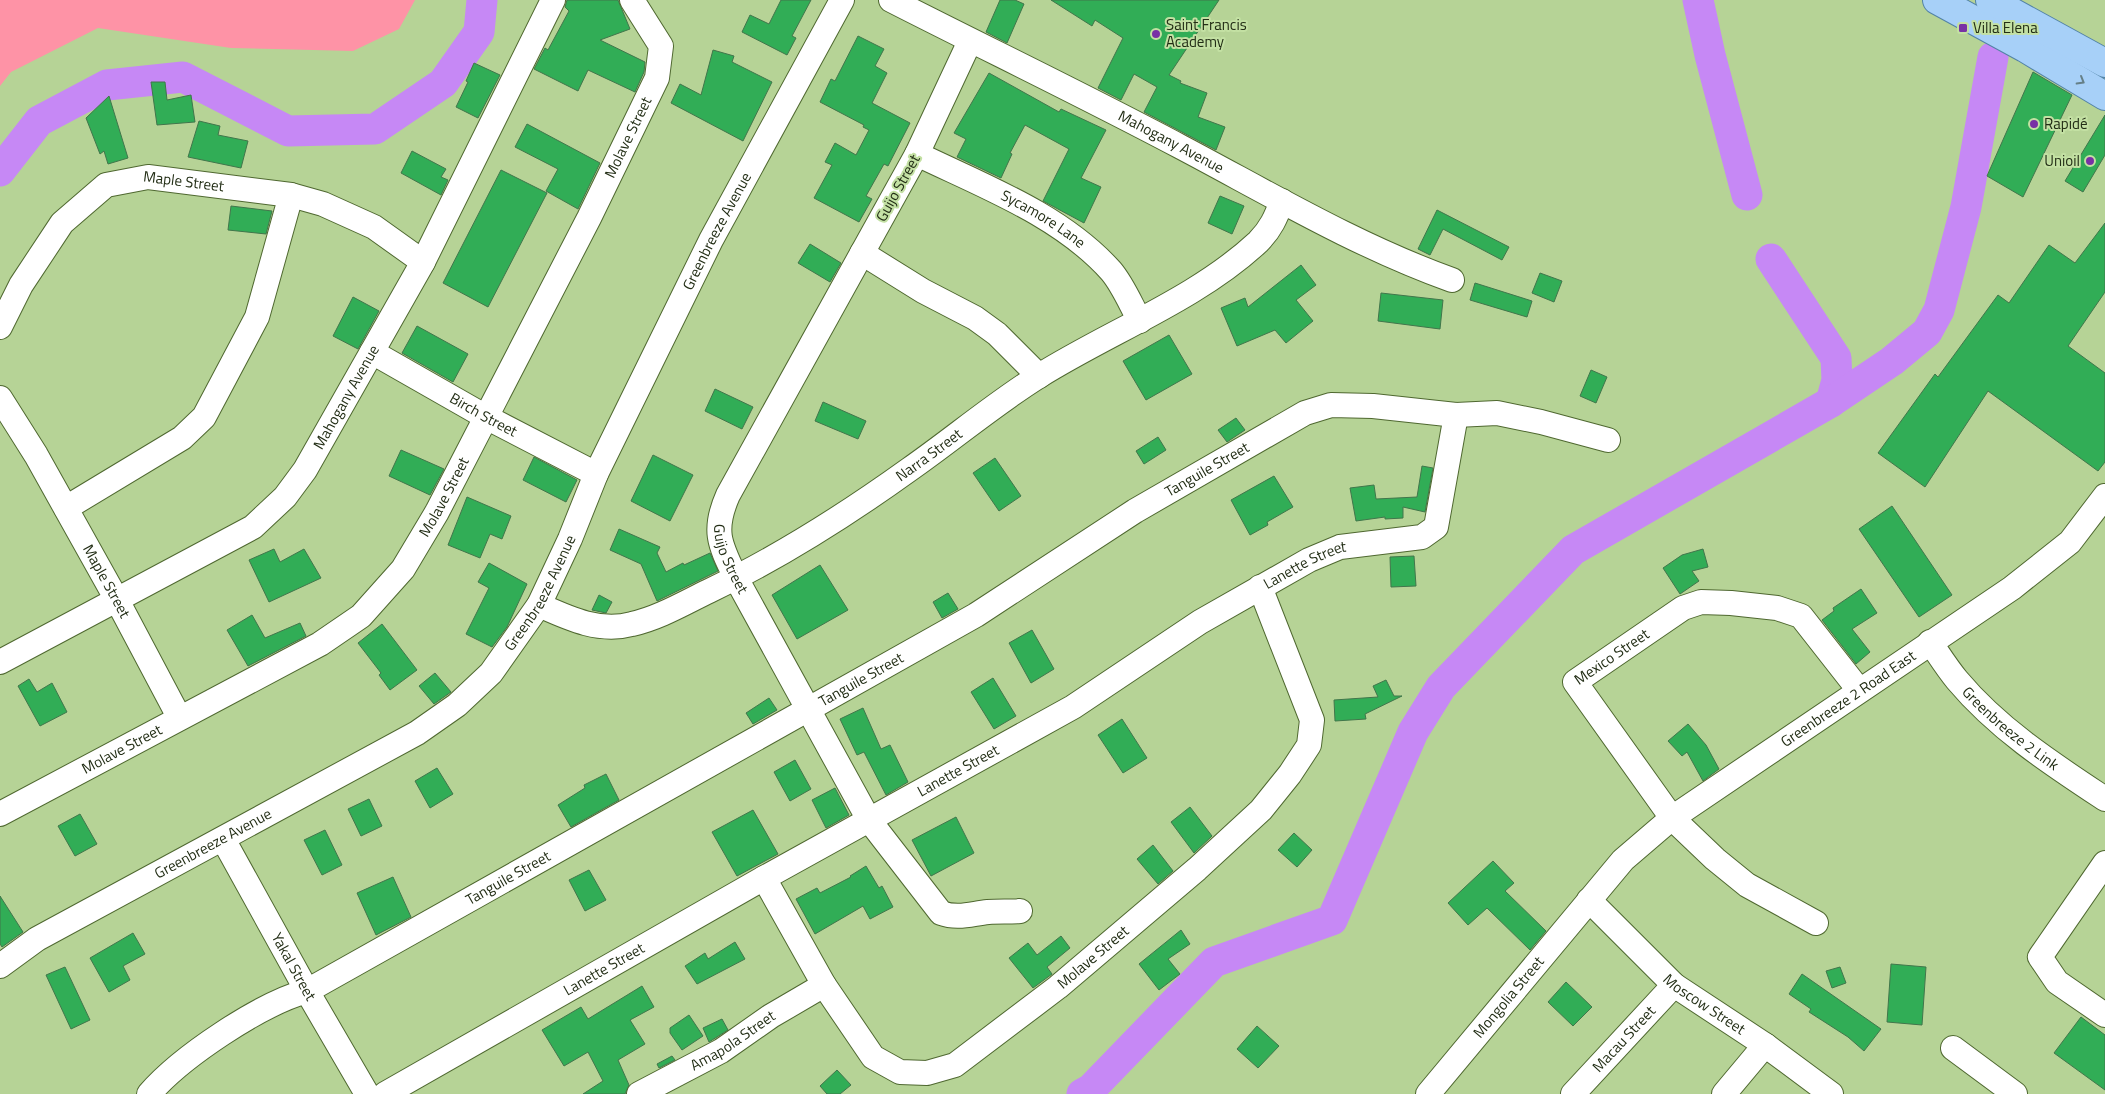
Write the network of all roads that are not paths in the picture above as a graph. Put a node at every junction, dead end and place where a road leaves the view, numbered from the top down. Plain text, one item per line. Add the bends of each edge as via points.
1 (553, 0) edge
2 (632, 0) edge
3 (842, 0) edge
4 (891, 0) edge
5 (1937, 0) edge
6 (1986, 8) edge
7 (2031, 37) junction
8 (970, 41) junction
9 (2105, 63) edge
10 (2105, 96) edge
11 (917, 154) junction
12 (291, 195) junction
13 (1282, 201) junction
14 (862, 254) junction
15 (423, 262) junction
16 (1452, 280) dead end
17 (1140, 321) junction
18 (0, 327) edge
19 (372, 352) junction
20 (1039, 376) junction
21 (0, 398) edge
22 (1456, 415) junction
23 (486, 417) junction
24 (1608, 440) dead end
25 (596, 474) junction
26 (2105, 496) edge
27 (66, 508) junction
28 (736, 578) junction
29 (1260, 587) junction
30 (117, 600) junction
31 (539, 604) junction
32 (1930, 642) junction
33 (0, 662) edge
34 (1859, 690) junction
35 (809, 711) junction
36 (179, 717) junction
37 (2105, 799) edge
38 (0, 814) edge
39 (1672, 818) junction
40 (869, 820) junction
41 (223, 839) junction
42 (2105, 863) edge
43 (764, 878) junction
44 (1589, 900) junction
45 (1020, 911) dead end
46 (1816, 923) dead end
47 (0, 966) edge
48 (1674, 984) junction
49 (824, 985) junction
50 (307, 991) junction
51 (2105, 1015) edge
52 (1765, 1045) junction
53 (1953, 1048) dead end
54 (149, 1094) edge
55 (367, 1094) edge
56 (385, 1094) edge
57 (639, 1094) edge
58 (1428, 1094) edge
59 (1573, 1094) edge
60 (1724, 1094) edge
61 (1831, 1094) edge
62 (2015, 1094) edge

1 - 15 street, Mahogany Avenue
2 - 23 street, Molave Street via 662,46 657,78
3 - 25 street, Greenbreeze Avenue via 711,240
4 - 8 street, Mahogany Avenue
5 - 6 main road
6 - 7 main road
7 - 9 main road
7 -> 10 main road
8 - 11 street, Guijo Street
8 - 13 street, Mahogany Avenue
11 - 14 street, Guijo Street
11 - 17 street, Sycamore Lane via 1004,196 1080,242 1112,272
12 - 15 street, Maple Street via 323,204 374,227
12 - 18 street, Maple Street via 148,177 106,185 62,223 21,285
12 - 27 street via 257,317 204,417 182,438
13 - 16 street, Mahogany Avenue via 1407,264
13 - 17 street, Narra Street via 1273,226 1257,243 1206,281
14 - 20 street via 975,318 997,334
14 - 28 street, Guijo Street via 721,510 718,539
15 - 19 street, Mahogany Avenue
17 - 20 street, Narra Street
19 - 23 street, Birch Street
19 - 30 street, Mahogany Avenue via 305,470 285,496 253,526
20 - 28 street, Narra Street via 908,471 818,531
21 - 27 street, Maple Street
22 - 24 street, Tanguile Street via 1497,413
22 - 29 street, Lanette Street via 1436,527 1422,537 1340,547
22 - 35 street, Tanguile Street via 1331,404 1305,413 1143,506 976,615
23 - 25 street, Birch Street
23 - 36 street, Molave Street via 404,569 361,616 320,644
25 - 31 street, Greenbreeze Avenue
26 - 32 street, Greenbreeze 2 Road East via 2070,542 2012,588
27 - 30 street, Maple Street
28 - 31 street, Narra Street via 631,625 599,627 576,621
28 - 35 street, Guijo Street
29 - 40 street, Lanette Street via 1200,622 1073,707
29 - 49 street, Molave Street via 1312,720 1309,745 1261,810 1197,869 1058,987 955,1065 927,1073 900,1072 873,1057
30 - 33 street, Mahogany Avenue
30 - 36 street, Maple Street
31 - 41 street, Greenbreeze Avenue via 491,673 457,705 417,733
32 - 34 street, Greenbreeze 2 Road East
32 - 37 street, Greenbreeze 2 Link via 1956,679 1989,713 2023,742
34 - 39 street, Greenbreeze 2 Road East
34 - 39 street, Mexico Street via 1801,616 1777,608 1731,603 1701,602 1683,608 1590,671 1575,682
35 - 40 street, Guijo Street
35 - 50 street, Tanguile Street
36 - 38 street, Molave Street
39 - 44 street, Greenbreeze 2 Road East via 1623,860
39 - 46 street, Mexico Street via 1747,885
40 - 43 street, Lanette Street
40 - 45 street, Guijo Street via 941,913 958,917
41 - 47 street, Greenbreeze Avenue via 37,939
41 - 50 street, Yakal Street
42 - 51 street via 2040,956 2057,982
43 - 49 street, Molave Street
43 - 56 street, Lanette Street
44 - 48 street, Moscow Street
44 - 58 street, Mongolia Street
48 - 52 street, Moscow Street
48 - 59 street, Macau Street
49 - 57 street, Amapola Street via 720,1051
50 - 54 street, Tanguile Street via 274,1003 216,1039 185,1060
50 - 55 street, Yakal Street
52 - 60 street
52 - 61 street, Moscow Street
53 - 62 street

